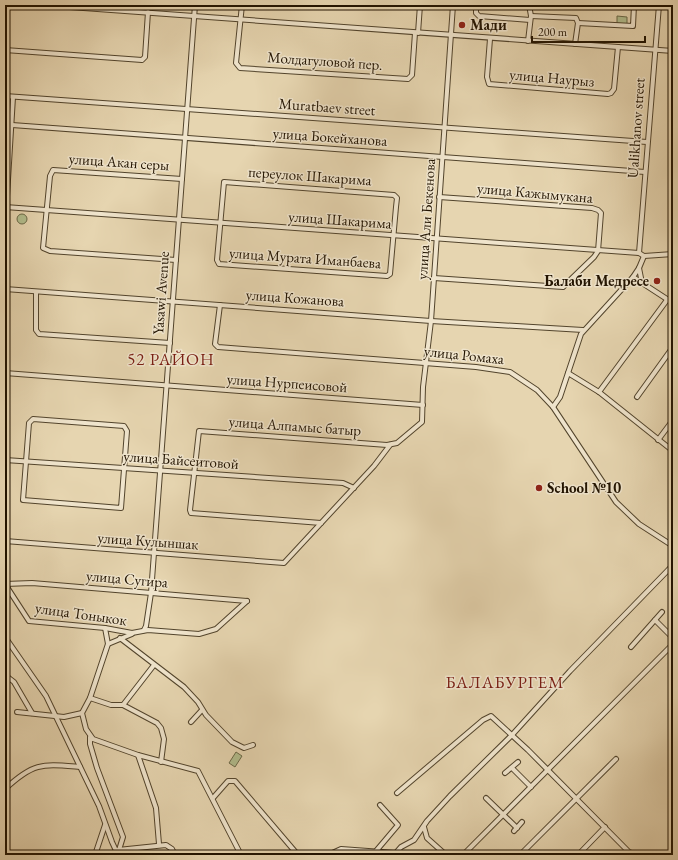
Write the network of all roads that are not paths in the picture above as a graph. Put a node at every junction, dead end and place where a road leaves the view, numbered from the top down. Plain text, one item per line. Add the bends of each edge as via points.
1 (42, 5) edge
2 (195, 5) edge
3 (242, 5) edge
4 (420, 5) edge
5 (453, 5) edge
6 (476, 5) edge
7 (530, 5) edge
8 (634, 5) edge
9 (659, 5) edge
10 (74, 6) edge
11 (148, 12) junction
12 (194, 16) junction
13 (531, 18) junction
14 (240, 20) junction
15 (578, 23) junction
16 (417, 33) junction
17 (451, 35) junction
18 (490, 39) junction
19 (528, 41) junction
20 (575, 44) junction
21 (618, 47) junction
22 (5, 50) edge
23 (655, 50) junction
24 (673, 51) edge
25 (5, 96) edge
26 (13, 97) junction
27 (186, 109) junction
28 (12, 125) junction
29 (444, 128) junction
30 (185, 138) junction
31 (647, 142) junction
32 (442, 157) junction
33 (645, 172) junction
34 (182, 179) junction
35 (439, 197) junction
36 (6, 207) edge
37 (47, 211) junction
38 (179, 219) junction
39 (221, 224) junction
40 (5, 229) edge
41 (394, 236) junction
42 (437, 238) junction
43 (598, 251) junction
44 (639, 253) junction
45 (673, 254) edge
46 (644, 256) junction
47 (176, 260) junction
48 (639, 268) junction
49 (633, 277) junction
50 (434, 278) junction
51 (642, 283) junction
52 (5, 290) edge
53 (36, 292) junction
54 (667, 300) junction
55 (173, 301) junction
56 (673, 304) edge
57 (220, 305) junction
58 (431, 321) junction
59 (583, 330) junction
60 (170, 343) junction
61 (673, 347) edge
62 (427, 363) junction
63 (568, 373) junction
64 (5, 374) edge
65 (166, 386) junction
66 (599, 392) junction
67 (637, 397) dead end
68 (423, 405) junction
69 (553, 408) junction
70 (673, 420) edge
71 (658, 440) junction
72 (390, 445) junction
73 (673, 451) edge
74 (5, 460) edge
75 (25, 461) junction
76 (124, 469) junction
77 (160, 471) junction
78 (194, 474) junction
79 (354, 488) junction
80 (321, 523) junction
81 (5, 541) edge
82 (673, 546) edge
83 (154, 553) junction
84 (673, 565) edge
85 (5, 584) edge
86 (150, 592) junction
87 (662, 612) dead end
88 (655, 620) junction
89 (105, 628) junction
90 (144, 630) junction
91 (204, 633) joint
92 (132, 634) junction
93 (5, 636) edge
94 (120, 638) junction
95 (673, 638) edge
96 (108, 644) junction
97 (673, 644) edge
98 (631, 648) dead end
99 (154, 665) junction
100 (5, 675) edge
101 (90, 698) junction
102 (123, 705) junction
103 (202, 710) junction
104 (17, 712) dead end
105 (32, 713) junction
106 (82, 713) junction
107 (56, 716) junction
108 (191, 722) dead end
109 (512, 735) junction
110 (90, 737) junction
111 (253, 745) dead end
112 (138, 755) junction
113 (616, 759) dead end
114 (162, 762) junction
115 (518, 762) dead end
116 (80, 767) junction
117 (512, 768) junction
118 (547, 770) junction
119 (505, 773) dead end
120 (531, 786) junction
121 (5, 789) edge
122 (397, 793) dead end
123 (213, 798) junction
124 (486, 798) dead end
125 (577, 798) junction
126 (380, 805) dead end
127 (504, 815) junction
128 (522, 822) dead end
129 (106, 824) junction
130 (424, 826) junction
131 (605, 827) junction
132 (416, 838) junction
133 (427, 838) junction
134 (159, 844) junction
135 (348, 849) junction
136 (117, 850) junction
137 (372, 852) edge
138 (394, 854) edge
139 (629, 854) edge
140 (95, 855) edge
141 (118, 855) edge
142 (175, 855) edge
143 (241, 855) edge
144 (298, 855) edge
145 (328, 855) edge
146 (348, 855) edge
147 (416, 855) edge
148 (423, 855) edge
149 (446, 855) edge
150 (463, 855) edge
151 (520, 855) edge
152 (578, 855) edge
153 (637, 855) edge

1 - 10 street
2 - 12 street, Yasawi Avenue
3 - 14 street
4 - 16 street
5 - 17 street, улица Али Бекенова
6 - 13 street via 476,13 479,16
7 - 13 street
8 - 15 street via 633,26
9 - 23 street, Ualikhanov street
10 - 11 street
11 - 12 street
11 - 22 street via 145,57 142,60
12 - 14 street
12 - 27 street, Yasawi Avenue
13 - 15 street via 575,18
13 - 19 street
14 - 16 street
14 - 16 street, Молдагуловой пер. via 236,63 240,68 406,79 412,75
15 - 20 street
16 - 17 street
17 - 18 street
17 - 29 street, улица Али Бекенова
18 - 19 street
18 - 21 street, улица Наурыз via 487,77 489,84 608,94 614,88
19 - 20 street
20 - 21 street
21 - 23 street
23 - 24 street
23 - 31 street, Ualikhanov street
25 - 26 street, Muratbaev street
26 - 27 street, Muratbaev street
26 - 28 street
27 - 29 street, Muratbaev street
27 - 30 street, Yasawi Avenue
28 - 30 street, улица Бокейханова
28 - 36 street
29 - 31 street, Muratbaev street
29 - 32 street, улица Али Бекенова
30 - 32 street, улица Бокейханова
30 - 34 street, Yasawi Avenue
31 - 33 street, Ualikhanov street
32 - 33 street, улица Бокейханова
32 - 35 street, улица Али Бекенова
33 - 44 street, Ualikhanov street
34 - 37 street, улица Акан серы via 53,170 50,176
34 - 38 street, Yasawi Avenue
35 - 42 street, улица Али Бекенова
35 - 43 street, улица Кажымукана via 597,209 600,213
36 - 37 street, улица Шакарима
36 - 40 street
37 - 38 street, улица Шакарима
37 - 47 street, улица Акан серы via 43,248 46,251
38 - 39 street, улица Шакарима
38 - 47 street, Yasawi Avenue
39 - 41 street, улица Шакарима
39 - 41 street, улица Мурата Иманбаева via 219,264 380,276 390,274
39 - 41 street, переулок Шакарима via 224,182 330,189 394,195 397,198
41 - 42 street, улица Шакарима
42 - 43 street, улица Шакарима
42 - 50 street, улица Али Бекенова
43 - 44 street, улица Шакарима
43 - 50 street via 561,288
44 - 46 street, улица Шакарима
45 - 46 street
46 - 48 street
47 - 55 street, Yasawi Avenue
48 - 49 street
48 - 51 street
49 - 51 street
49 - 59 street
50 - 58 street, улица Али Бекенова
51 - 54 street
52 - 53 street, улица Кожанова
53 - 55 street, улица Кожанова
53 - 60 street via 36,330 39,334
54 - 56 street
54 - 66 street
55 - 57 street, улица Кожанова
55 - 60 street, Yasawi Avenue
57 - 58 street, улица Кожанова
57 - 62 street, улица Ромаха via 215,344 218,348
58 - 59 street, улица Кожанова
58 - 62 street, улица Али Бекенова
59 - 63 street via 576,343
60 - 65 street, Yasawi Avenue
61 - 67 street
62 - 68 street, улица Али Бекенова
62 - 69 street, улица Ромаха via 510,372 534,387
63 - 66 street
63 - 69 street via 560,397
64 - 65 street, улица Нурпеисовой
65 - 68 street, улица Нурпеисовой
65 - 77 street, Yasawi Avenue
66 - 71 street
68 - 72 street, улица Али Бекенова via 421,424 398,443
69 - 82 street, улица Ромаха via 616,502 639,524
70 - 71 street
71 - 73 street
72 - 78 street, улица Алпамыс батыр via 199,431
72 - 79 street
74 - 75 street, улица Байсеитовой
75 - 76 street, улица Байсеитовой
75 - 76 street via 22,497 26,501 120,508
75 - 76 street via 29,423 32,419 74,421 124,426 127,431
76 - 77 street, улица Байсеитовой
77 - 78 street, улица Байсеитовой
77 - 83 street, Yasawi Avenue
78 - 79 street, улица Байсеитовой via 343,483
78 - 80 street via 190,511 193,514
79 - 80 street
80 - 83 street, улица Кулыншак via 288,560 279,563
81 - 83 street, улица Кулыншак
83 - 86 street, Yasawi Avenue
84 - 109 street
85 - 86 street, улица Сугира via 32,583
85 - 89 street, улица Тоныкок via 26,618 32,622
86 - 90 street, Yasawi Avenue
86 - 91 street, улица Сугира via 247,601 216,629
87 - 88 street
88 - 95 street
88 - 98 street
89 - 92 street, улица Тоныкок
89 - 96 street
90 - 91 street, улица Тоныкок
90 - 92 street, улица Тоныкок
92 - 94 street
93 - 107 street via 42,688
94 - 96 street
94 - 99 street
96 - 101 street
97 - 118 street
99 - 102 street
99 - 103 street via 184,687
100 - 105 street via 14,682
101 - 102 street via 111,706
101 - 106 street
102 - 114 street via 157,723 161,728 164,739
103 - 108 street
103 - 111 street via 236,745 244,748
104 - 105 street
105 - 107 street
106 - 107 street
106 - 110 street
107 - 116 street
109 - 118 street
109 - 122 street via 489,716
109 - 130 street via 450,796
110 - 112 street
110 - 136 street via 95,762 123,837
112 - 114 street
112 - 134 street via 156,808
113 - 125 street
114 - 123 street via 198,771
115 - 117 street
116 - 121 street via 40,766 25,772
116 - 129 street
117 - 119 street
117 - 120 street
118 - 120 street
118 - 125 street
120 - 127 street
123 - 143 street
123 - 144 street via 228,781 236,781
124 - 127 street
125 - 131 street
125 - 151 street
126 - 137 street via 398,825
127 - 128 street via 516,829
127 - 150 street
129 - 136 street
129 - 140 street
130 - 132 street
130 - 133 street
131 - 139 street
131 - 152 street
132 - 133 street
132 - 138 street
133 - 149 street
134 - 136 street
134 - 142 street via 168,845
135 - 137 street
135 - 145 street via 334,851
135 - 146 street
136 - 141 street
137 - 138 street
138 - 147 street
139 - 153 street
147 - 148 street

